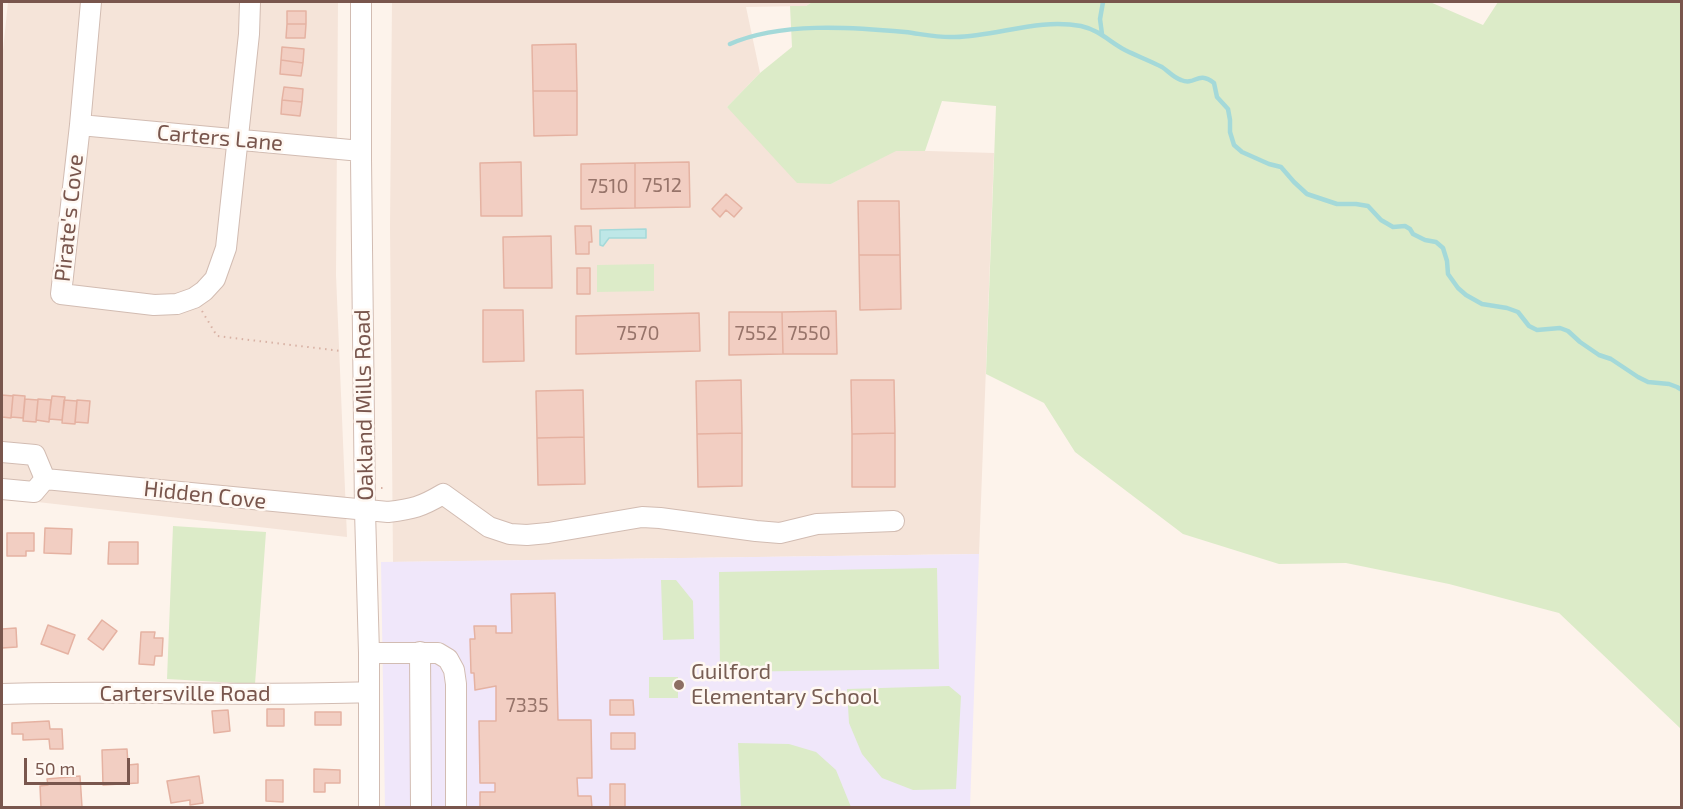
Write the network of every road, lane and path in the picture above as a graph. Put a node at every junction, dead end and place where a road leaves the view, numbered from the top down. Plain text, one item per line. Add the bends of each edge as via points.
1 (91, 2) edge
2 (250, 2) edge
3 (361, 2) edge
4 (80, 125) junction
5 (237, 140) junction
6 (361, 151) junction
7 (194, 298) junction
8 (341, 351) dead end
9 (2, 452) edge
10 (45, 479) junction
11 (2, 489) edge
12 (365, 511) junction
13 (894, 521) dead end
14 (420, 652) junction
15 (369, 653) junction
16 (368, 692) junction
17 (2, 694) edge
18 (369, 807) edge
19 (421, 807) edge
20 (456, 807) edge

1 - 4 street
2 - 5 street
3 - 6 street, Oakland Mills Road
4 - 5 street, Carters Lane
4 - 7 street, Pirate's Cove via 61,294 154,305
5 - 6 street, Carters Lane
5 - 7 street via 226,248 215,279
6 - 12 street, Oakland Mills Road
7 - 8 path via 217,336
9 - 10 street via 35,455
10 - 11 street via 34,492
10 - 12 street, Hidden Cove
12 - 13 street, Hidden Cove via 412,509 443,494 489,527 527,535 642,517 780,532 817,524
12 - 15 street, Oakland Mills Road
14 - 15 street
14 - 19 street
14 - 20 street via 438,653 448,659 454,670
15 - 16 street, Oakland Mills Road
16 - 17 street, Cartersville Road
16 - 18 street, Oakland Mills Road

